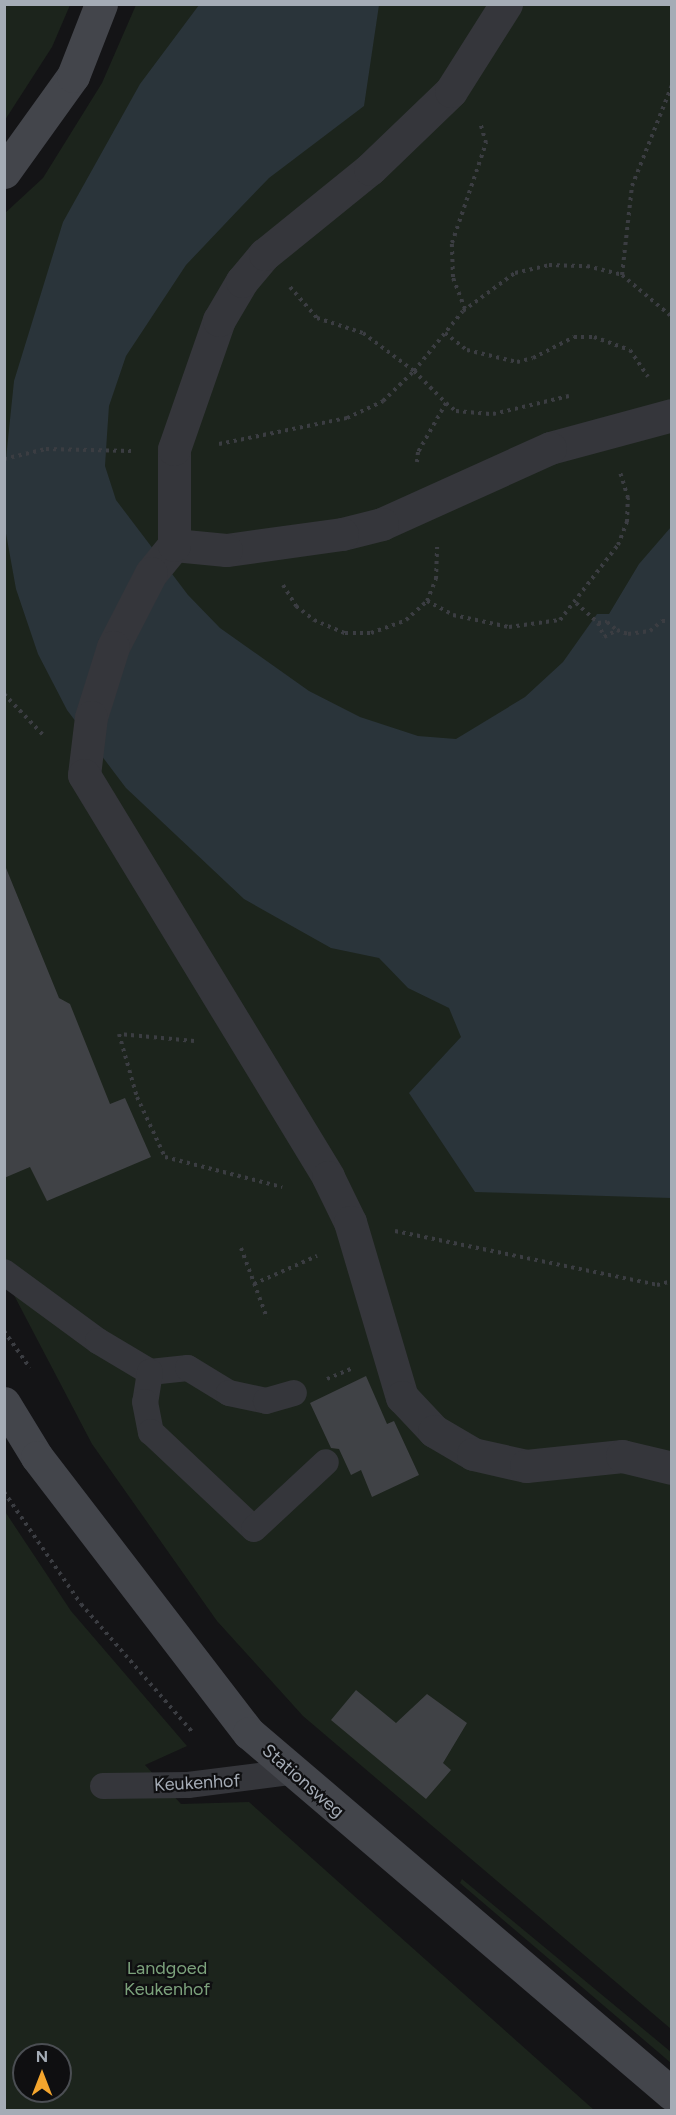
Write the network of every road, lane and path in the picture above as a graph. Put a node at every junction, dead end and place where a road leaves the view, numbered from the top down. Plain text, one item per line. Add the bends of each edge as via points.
1 (101, 4) edge
2 (506, 4) edge
3 (456, 83) junction
4 (672, 85) edge
5 (4, 172) edge
6 (261, 259) junction
7 (622, 275) junction
8 (465, 309) junction
9 (672, 317) edge
10 (445, 333) junction
11 (414, 371) junction
12 (446, 403) junction
13 (664, 416) edge
14 (605, 431) junction
15 (174, 449) junction
16 (4, 459) edge
17 (424, 504) junction
18 (272, 547) junction
19 (171, 549) junction
20 (427, 601) junction
21 (576, 603) junction
22 (672, 621) edge
23 (597, 622) junction
24 (617, 630) junction
25 (256, 1054) junction
26 (347, 1219) junction
27 (241, 1248) dead end
28 (4, 1272) edge
29 (672, 1281) edge
30 (254, 1284) junction
31 (267, 1318) dead end
32 (4, 1331) edge
33 (387, 1353) junction
34 (150, 1372) junction
35 (37, 1378) dead end
36 (294, 1394) joint
37 (4, 1403) edge
38 (326, 1462) dead end
39 (672, 1468) edge
40 (291, 1772) junction
41 (103, 1786) dead end
42 (672, 2094) edge

1 - 5 main road via 73,76
2 - 3 street
3 - 6 street via 370,169 335,192
3 - 8 path via 478,115 486,143 452,243 453,277
4 - 7 path via 634,176
6 - 11 path via 305,309 370,337
6 - 15 street via 219,320
7 - 8 path via 587,266 549,265 515,273
7 - 9 path
8 - 10 path
10 - 11 path
10 - 13 path via 467,350 517,362 534,358 574,337 616,342 642,363
11 - 12 path
11 - 15 path via 383,401 347,418
12 - 14 path via 456,411 493,414 573,396 596,410
12 - 17 path via 418,452 416,474
13 - 14 street
14 - 17 street via 550,448
14 - 21 path via 628,498 627,522 618,545
15 - 16 path via 46,449
15 - 19 street
17 - 18 street via 382,524
17 - 20 path via 437,554 436,579
18 - 19 street
18 - 20 path via 276,569 296,606 314,620 345,633 371,633 406,620
19 - 25 street via 151,573 113,647 97,692 84,775
20 - 21 path via 453,615 509,627 560,620
21 - 23 path
22 - 24 path via 662,621 650,631 628,634
23 - 24 path via 607,622
23 - 24 path via 604,637
25 - 26 street
25 - 26 path via 179,1037 119,1034 137,1097 165,1157 297,1191
26 - 29 path via 657,1285
26 - 30 path
26 - 33 street
27 - 30 path
28 - 34 lane via 98,1341
30 - 31 path
32 - 35 path
33 - 36 path
33 - 39 street via 402,1397 434,1431 473,1454 526,1466 622,1456
34 - 36 lane via 188,1368 229,1394 266,1401
34 - 38 lane via 145,1402 151,1432 254,1529
37 - 40 main road, Stationsweg via 37,1457 242,1723
40 - 41 lane, Keukenhof via 188,1785
40 - 42 main road, Stationsweg

